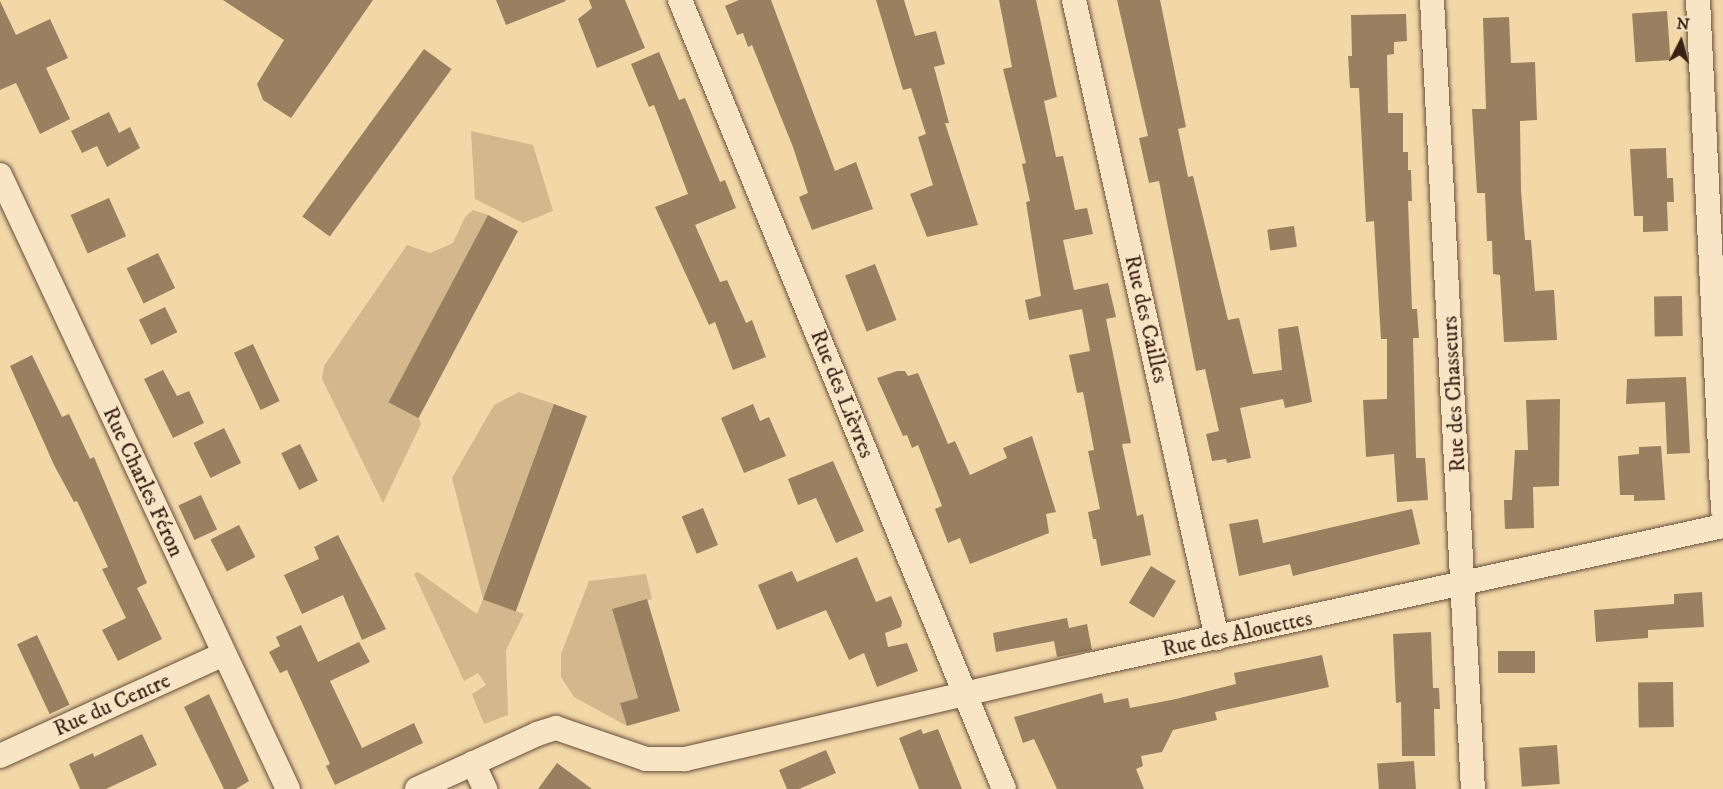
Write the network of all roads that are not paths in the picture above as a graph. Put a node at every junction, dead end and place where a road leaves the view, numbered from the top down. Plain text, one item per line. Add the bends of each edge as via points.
1 (680, 0) edge
2 (1074, 0) edge
3 (1432, 0) edge
4 (1698, 0) edge
5 (0, 175) edge
6 (1723, 510) edge
7 (1723, 526) edge
8 (1465, 581) junction
9 (1217, 638) junction
10 (224, 654) junction
11 (965, 695) junction
12 (0, 756) edge
13 (473, 763) junction
14 (288, 789) edge
15 (417, 789) edge
16 (485, 789) edge
17 (1004, 789) edge
18 (1473, 789) edge

1 - 11 street, Rue des Lièvres
2 - 9 street, Rue des Cailles
3 - 8 street, Rue des Chasseurs
4 - 6 street
5 - 10 street, Rue Charles Féron
7 - 8 street, Rue des Alouettes
8 - 9 street, Rue des Alouettes
8 - 18 street, Rue des Chasseurs
9 - 11 street, Rue des Alouettes
10 - 12 street, Rue du Centre
10 - 14 street, Rue Charles Féron
11 - 13 street, Rue des Alouettes via 685,759 646,759 556,728
11 - 17 street, Rue des Lièvres
13 - 15 street, Rue des Alouettes
13 - 16 street

